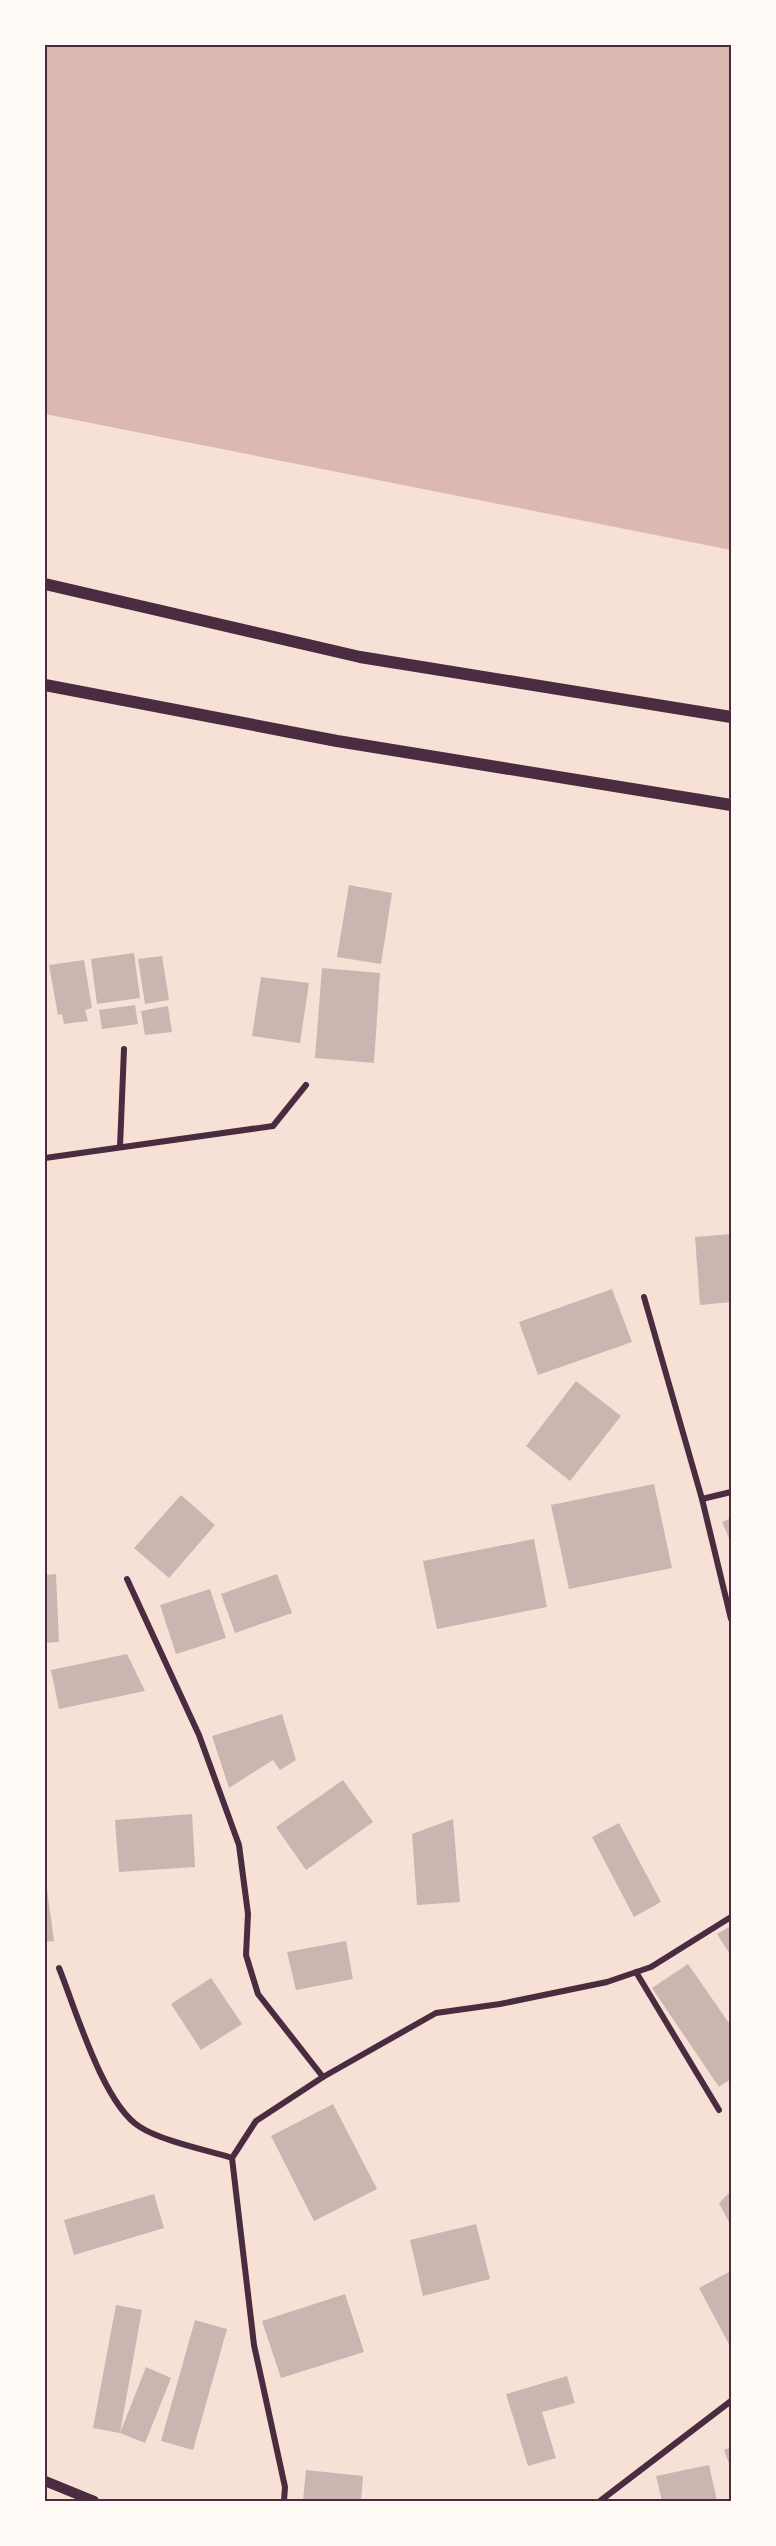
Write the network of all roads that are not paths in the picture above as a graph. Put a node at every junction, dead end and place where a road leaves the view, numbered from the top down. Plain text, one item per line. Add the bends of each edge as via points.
1 (45, 584) edge
2 (45, 686) edge
3 (731, 717) edge
4 (731, 805) edge
5 (124, 1049) dead end
6 (306, 1085) dead end
7 (120, 1147) junction
8 (45, 1158) edge
9 (644, 1296) dead end
10 (731, 1492) edge
11 (702, 1499) junction
12 (127, 1579) dead end
13 (731, 1619) edge
14 (731, 1917) edge
15 (59, 1968) dead end
16 (636, 1972) junction
17 (323, 2077) junction
18 (719, 2110) dead end
19 (232, 2158) junction
20 (731, 2401) edge
21 (45, 2481) edge
22 (94, 2501) edge
23 (284, 2501) edge
24 (600, 2501) edge

1 - 3 main road via 360,657
2 - 4 main road via 337,741
5 - 7 street
6 - 7 street via 273,1126
7 - 8 street
9 - 11 street
10 - 11 street
11 - 13 street
12 - 17 street via 199,1735 239,1845 248,1914 246,1955 258,1994
14 - 16 street via 651,1967
15 - 19 street via 101,2075 126,2117 157,2135
16 - 17 street via 500,2004 436,2013
16 - 18 street
17 - 19 street via 256,2121
19 - 23 street via 254,2344 285,2487
20 - 24 street
21 - 22 street

